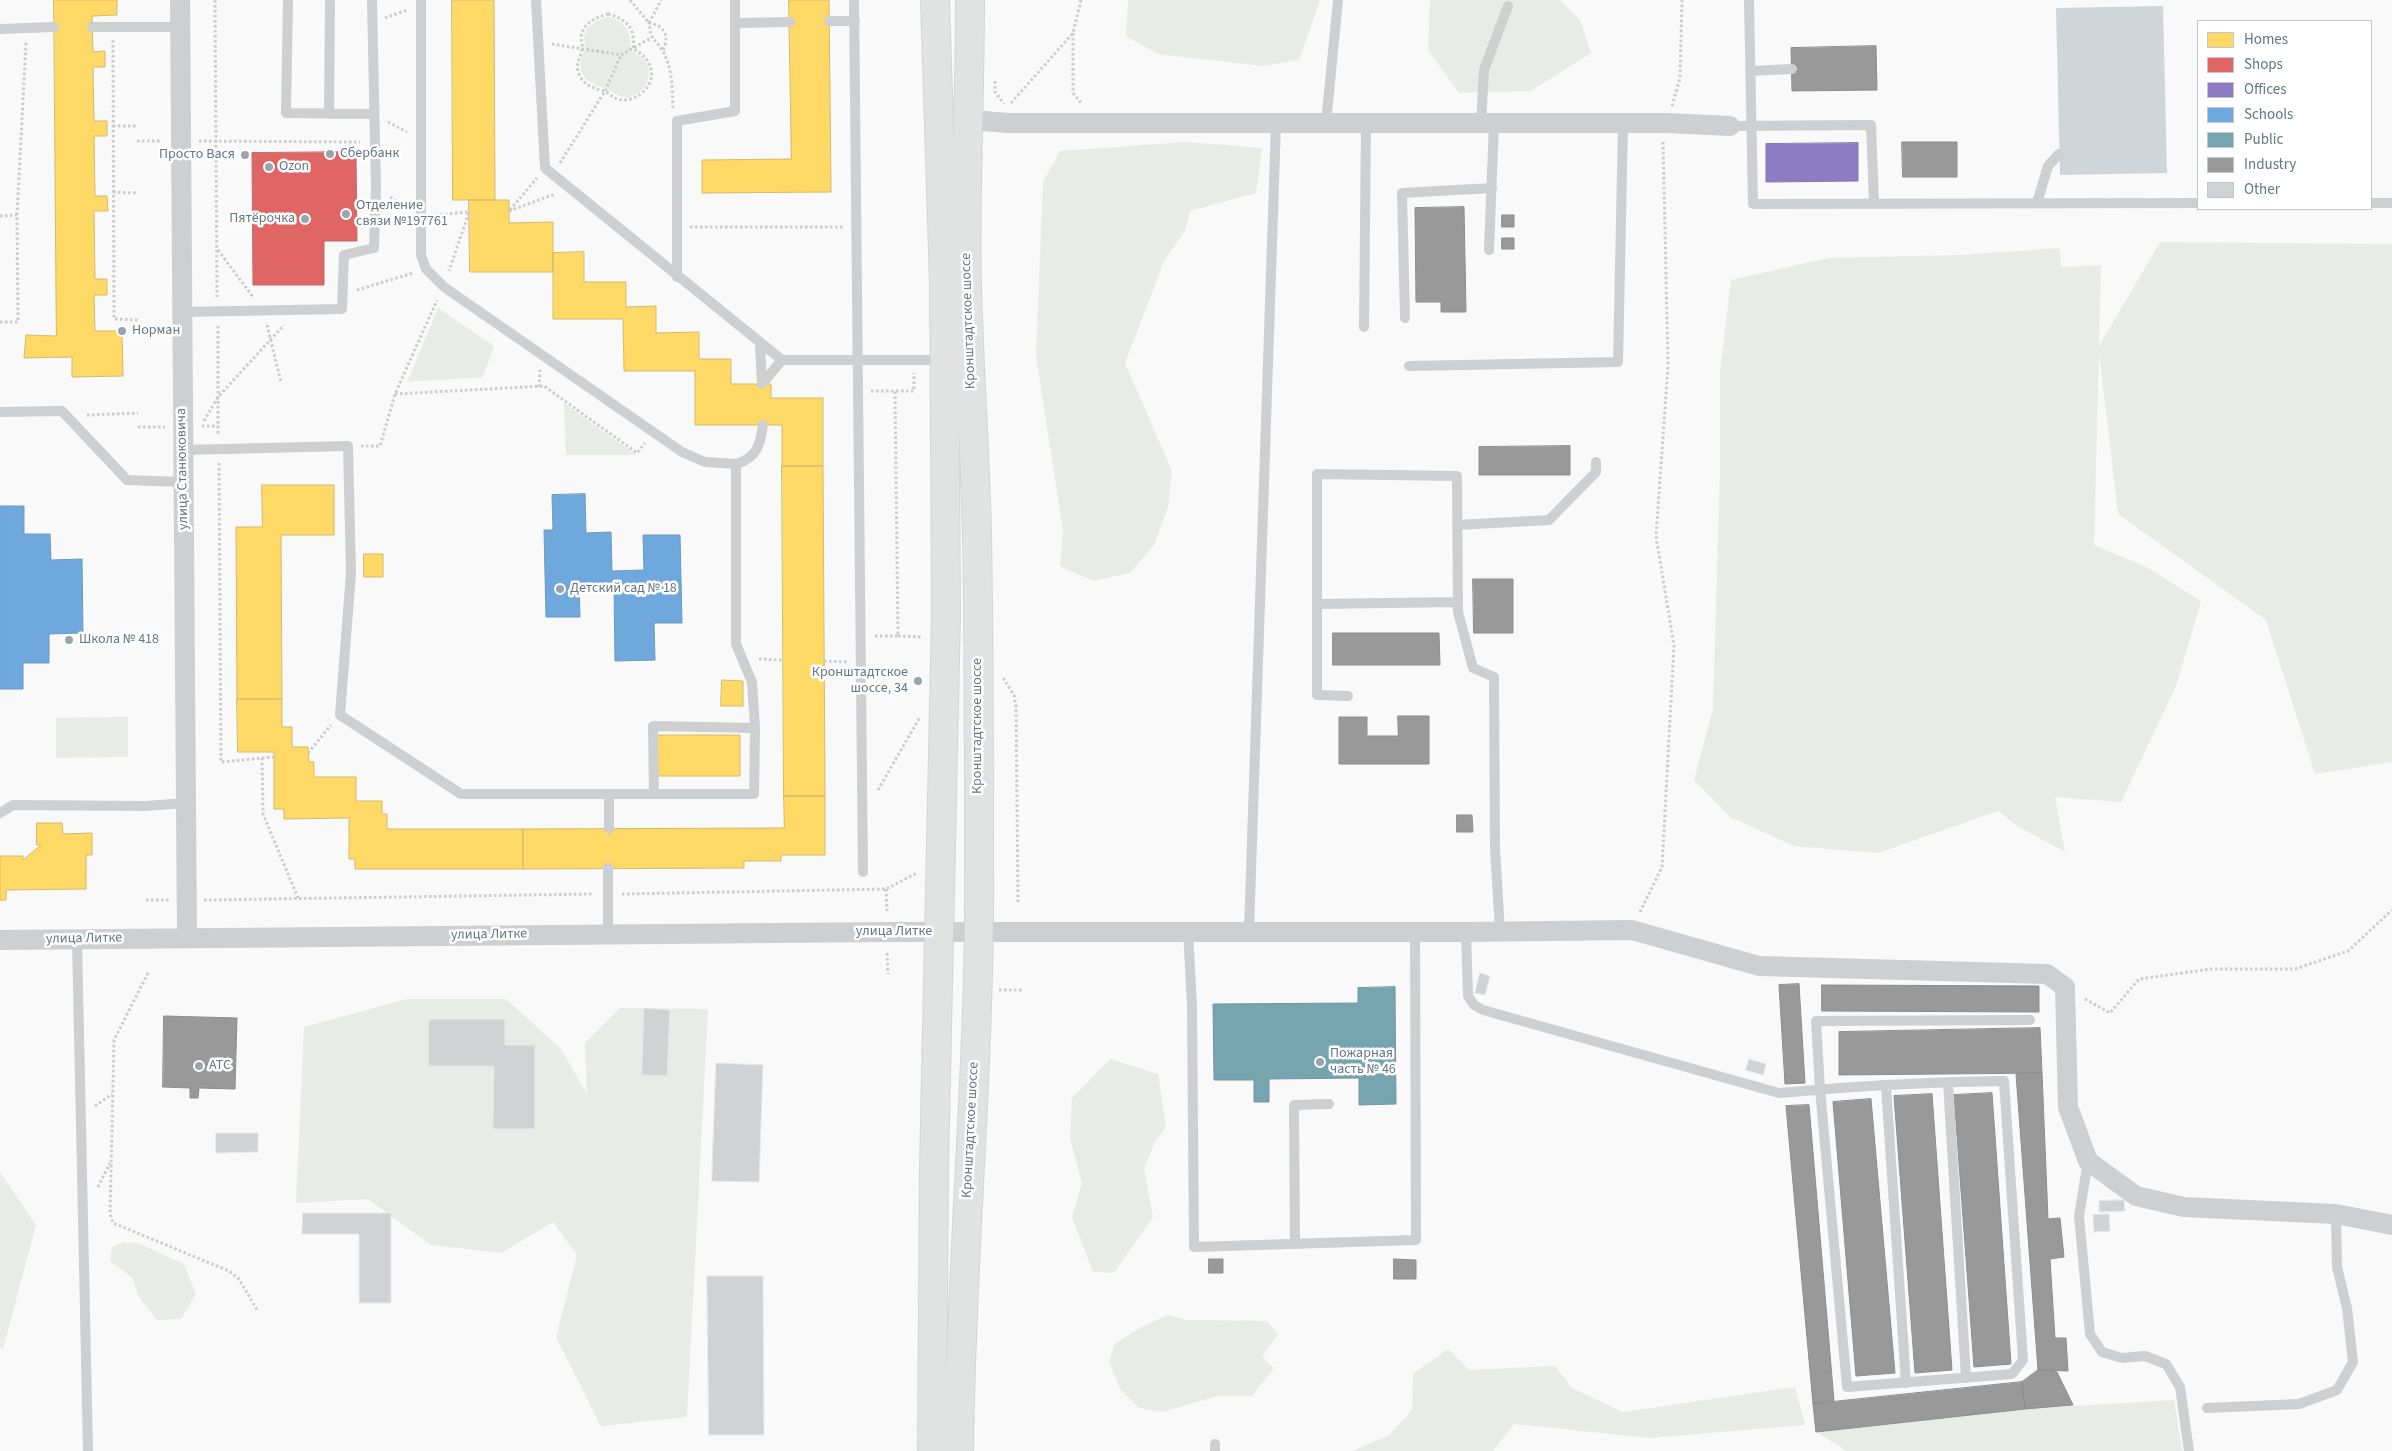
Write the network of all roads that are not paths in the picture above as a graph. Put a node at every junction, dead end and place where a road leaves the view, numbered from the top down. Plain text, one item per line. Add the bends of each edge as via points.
1 (180, 0) edge
2 (288, 0) edge
3 (330, 0) edge
4 (372, 0) edge
5 (536, 0) edge
6 (735, 0) edge
7 (854, 0) edge
8 (935, 0) edge
9 (970, 0) edge
10 (1338, 0) edge
11 (1749, 0) edge
12 (421, 2) edge
13 (1508, 6) dead end
14 (829, 21) dead end
15 (854, 21) junction
16 (790, 22) dead end
17 (736, 23) junction
18 (54, 26) dead end
19 (92, 27) dead end
20 (180, 27) junction
21 (0, 29) edge
22 (1792, 69) dead end
23 (1750, 71) junction
24 (329, 114) junction
25 (374, 114) junction
26 (970, 120) junction
27 (1276, 123) junction
28 (1326, 123) junction
29 (1366, 123) junction
30 (1488, 123) junction
31 (1623, 124) junction
32 (1730, 126) joint
33 (1750, 126) junction
34 (2059, 154) dead end
35 (1492, 188) junction
36 (1874, 203) junction
37 (2037, 203) junction
38 (2197, 203) edge
39 (2372, 203) edge
40 (2392, 203) edge
41 (1489, 250) dead end
42 (677, 277) junction
43 (182, 312) junction
44 (1405, 318) dead end
45 (1364, 327) dead end
46 (760, 345) junction
47 (782, 360) junction
48 (944, 360) junction
49 (858, 362) junction
50 (1409, 366) dead end
51 (0, 412) edge
52 (763, 425) dead end
53 (183, 450) junction
54 (1596, 462) dead end
55 (736, 464) junction
56 (184, 482) junction
57 (1457, 525) junction
58 (1458, 602) junction
59 (1317, 604) junction
60 (1348, 696) dead end
61 (755, 728) junction
62 (608, 794) junction
63 (654, 794) junction
64 (186, 803) junction
65 (0, 812) edge
66 (608, 828) dead end
67 (608, 868) dead end
68 (863, 872) dead end
69 (1188, 930) junction
70 (1249, 931) junction
71 (939, 932) junction
72 (978, 932) junction
73 (1415, 932) junction
74 (1466, 932) junction
75 (1500, 932) junction
76 (608, 934) junction
77 (187, 938) junction
78 (0, 940) edge
79 (76, 940) junction
80 (2030, 1020) dead end
81 (1948, 1082) junction
82 (1886, 1086) junction
83 (1820, 1089) junction
84 (1329, 1104) dead end
85 (2088, 1161) junction
86 (2336, 1214) junction
87 (2392, 1226) edge
88 (1295, 1244) junction
89 (1966, 1378) junction
90 (1906, 1383) junction
91 (2206, 1408) dead end
92 (88, 1448) edge
93 (99, 1451) edge
94 (932, 1451) edge
95 (959, 1451) edge
96 (2189, 1451) edge

1 - 20 street, улица Станюковича
2 - 24 lane via 286,113
3 - 24 lane
4 - 25 lane
5 - 42 lane via 549,171
6 - 17 lane
7 - 15 lane
8 - 48 main road, Кронштадтское шоссе
9 - 26 main road, Кронштадтское шоссе
10 - 28 lane
11 - 23 lane
12 - 55 lane via 421,255 426,269 444,287 682,452 705,462
13 - 30 lane via 1484,70
14 - 15 lane
15 - 49 lane
16 - 17 lane
17 - 42 lane via 735,111 677,121
18 - 21 lane
19 - 20 lane
20 - 43 street, улица Станюковича
22 - 23 lane
23 - 33 lane
24 - 25 lane
25 - 43 lane via 374,248 344,255 342,309
26 - 27 street
26 - 72 main road, Кронштадтское шоссе via 966,178 977,530
27 - 28 street
27 - 70 lane
28 - 29 street
29 - 30 street
29 - 45 lane
30 - 31 street
30 - 35 lane
31 - 32 street
31 - 50 lane via 1618,362
32 - 33 lane
33 - 36 lane via 1871,126
33 - 36 lane via 1753,204
34 - 37 lane via 2048,166
35 - 41 lane
35 - 44 lane via 1402,193
36 - 37 lane
37 - 38 lane
39 - 40 lane
42 - 46 lane
43 - 53 street, улица Станюковича
46 - 47 lane
46 - 47 lane via 762,384
47 - 49 lane
48 - 49 lane
48 - 71 main road, Кронштадтское шоссе via 946,672
49 - 68 lane
51 - 56 lane via 62,411 127,480
52 - 55 lane via 758,450 748,460
53 - 56 street, улица Станюковича
53 - 62 lane via 348,446 351,573 340,715 461,794
54 - 57 lane via 1596,472 1549,520
55 - 61 lane via 736,644 752,682
56 - 64 street, улица Станюковича
57 - 58 lane
57 - 59 lane via 1457,476 1317,474
58 - 59 lane
58 - 75 lane via 1473,668 1494,677 1495,848
59 - 60 lane via 1317,696
61 - 63 lane via 754,794
61 - 63 lane via 653,726
62 - 63 lane
62 - 66 lane
64 - 65 lane via 145,806 13,805
64 - 77 street, улица Станюковича
67 - 76 lane
69 - 70 street, улица Литке
69 - 72 street, улица Литке
69 - 88 lane via 1192,1006 1194,1247
70 - 73 street, улица Литке
71 - 72 street, улица Литке
71 - 76 street, улица Литке
71 - 94 main road, Кронштадтское шоссе
72 - 95 main road, Кронштадтское шоссе
73 - 74 street, улица Литке
73 - 88 lane via 1416,1240
74 - 75 street, улица Литке
74 - 83 lane via 1468,996 1483,1010 1779,1093
75 - 85 street, улица Литке via 1632,930 1760,966 2047,974 2065,988 2068,1107
76 - 77 street, улица Литке
77 - 79 street, улица Литке
78 - 79 street, улица Литке
79 - 92 lane
80 - 83 lane via 1816,1021
81 - 82 lane
81 - 89 lane
81 - 89 lane via 2004,1081 2023,1360 2012,1374
82 - 83 lane
82 - 90 lane
83 - 90 lane via 1847,1388
84 - 88 lane via 1294,1105
85 - 86 street via 2136,1196 2184,1207
85 - 96 lane via 2079,1216 2090,1334 2102,1352 2122,1358 2145,1356 2166,1364 2180,1387
86 - 87 street
86 - 91 lane via 2337,1267 2353,1362 2337,1390 2299,1404
89 - 90 lane
92 - 93 lane

